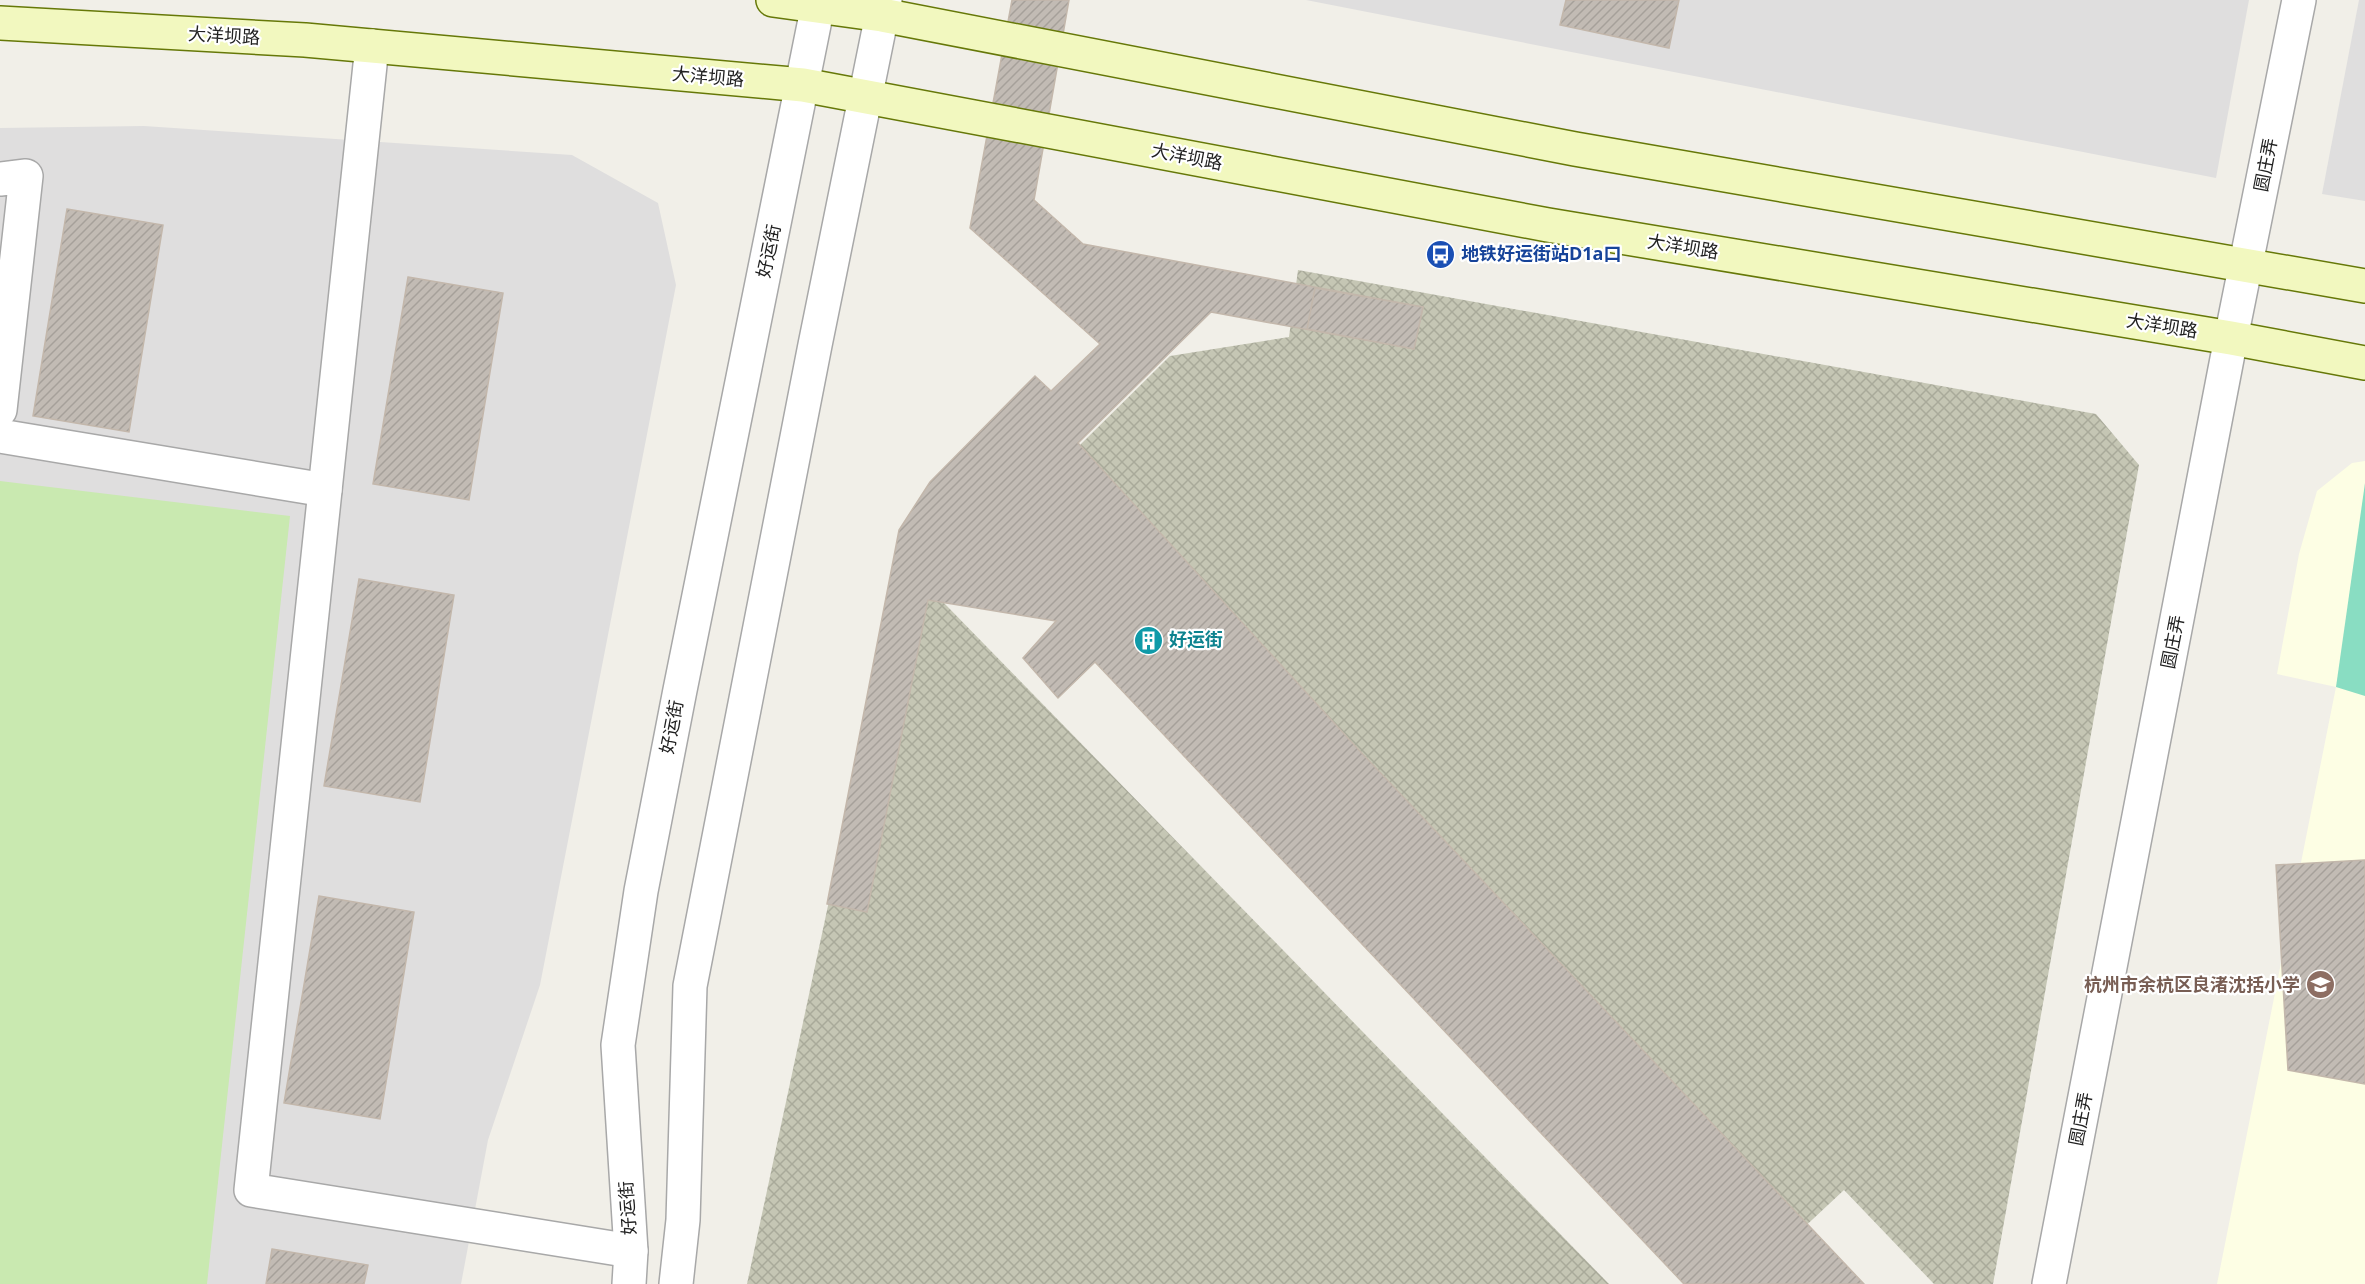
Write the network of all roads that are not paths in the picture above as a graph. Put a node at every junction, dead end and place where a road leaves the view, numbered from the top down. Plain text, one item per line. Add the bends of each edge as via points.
1 (773, 0) edge
2 (2299, 0) edge
3 (818, 3) edge
4 (884, 8) edge
5 (0, 23) edge
6 (372, 46) junction
7 (803, 85) junction
8 (867, 98) junction
9 (0, 179) edge
10 (2247, 264) junction
11 (2365, 286) edge
12 (2231, 338) junction
13 (2365, 363) edge
14 (0, 410) edge
15 (0, 436) edge
16 (325, 490) junction
17 (631, 1251) junction
18 (629, 1284) edge
19 (676, 1284) edge
20 (2049, 1284) edge

1 - 3 main road
2 - 10 street, 圆庄弄
3 - 4 main road
3 - 7 street, 好运街
4 - 8 street
4 - 10 main road via 1575,149
5 - 6 main road, 大洋坝路
6 - 7 main road, 大洋坝路
6 - 16 street
7 - 8 main road, 大洋坝路
7 - 17 street, 好运街 via 675,712 641,891 618,1045
8 - 12 main road, 大洋坝路 via 1548,225
8 - 19 street via 810,368 690,986 683,1220
9 - 14 street via 26,176
10 - 11 main road
10 - 12 street, 圆庄弄
12 - 13 main road, 大洋坝路
12 - 20 street, 圆庄弄
15 - 16 street
16 - 17 street via 251,1190
17 - 18 street, 好运街

